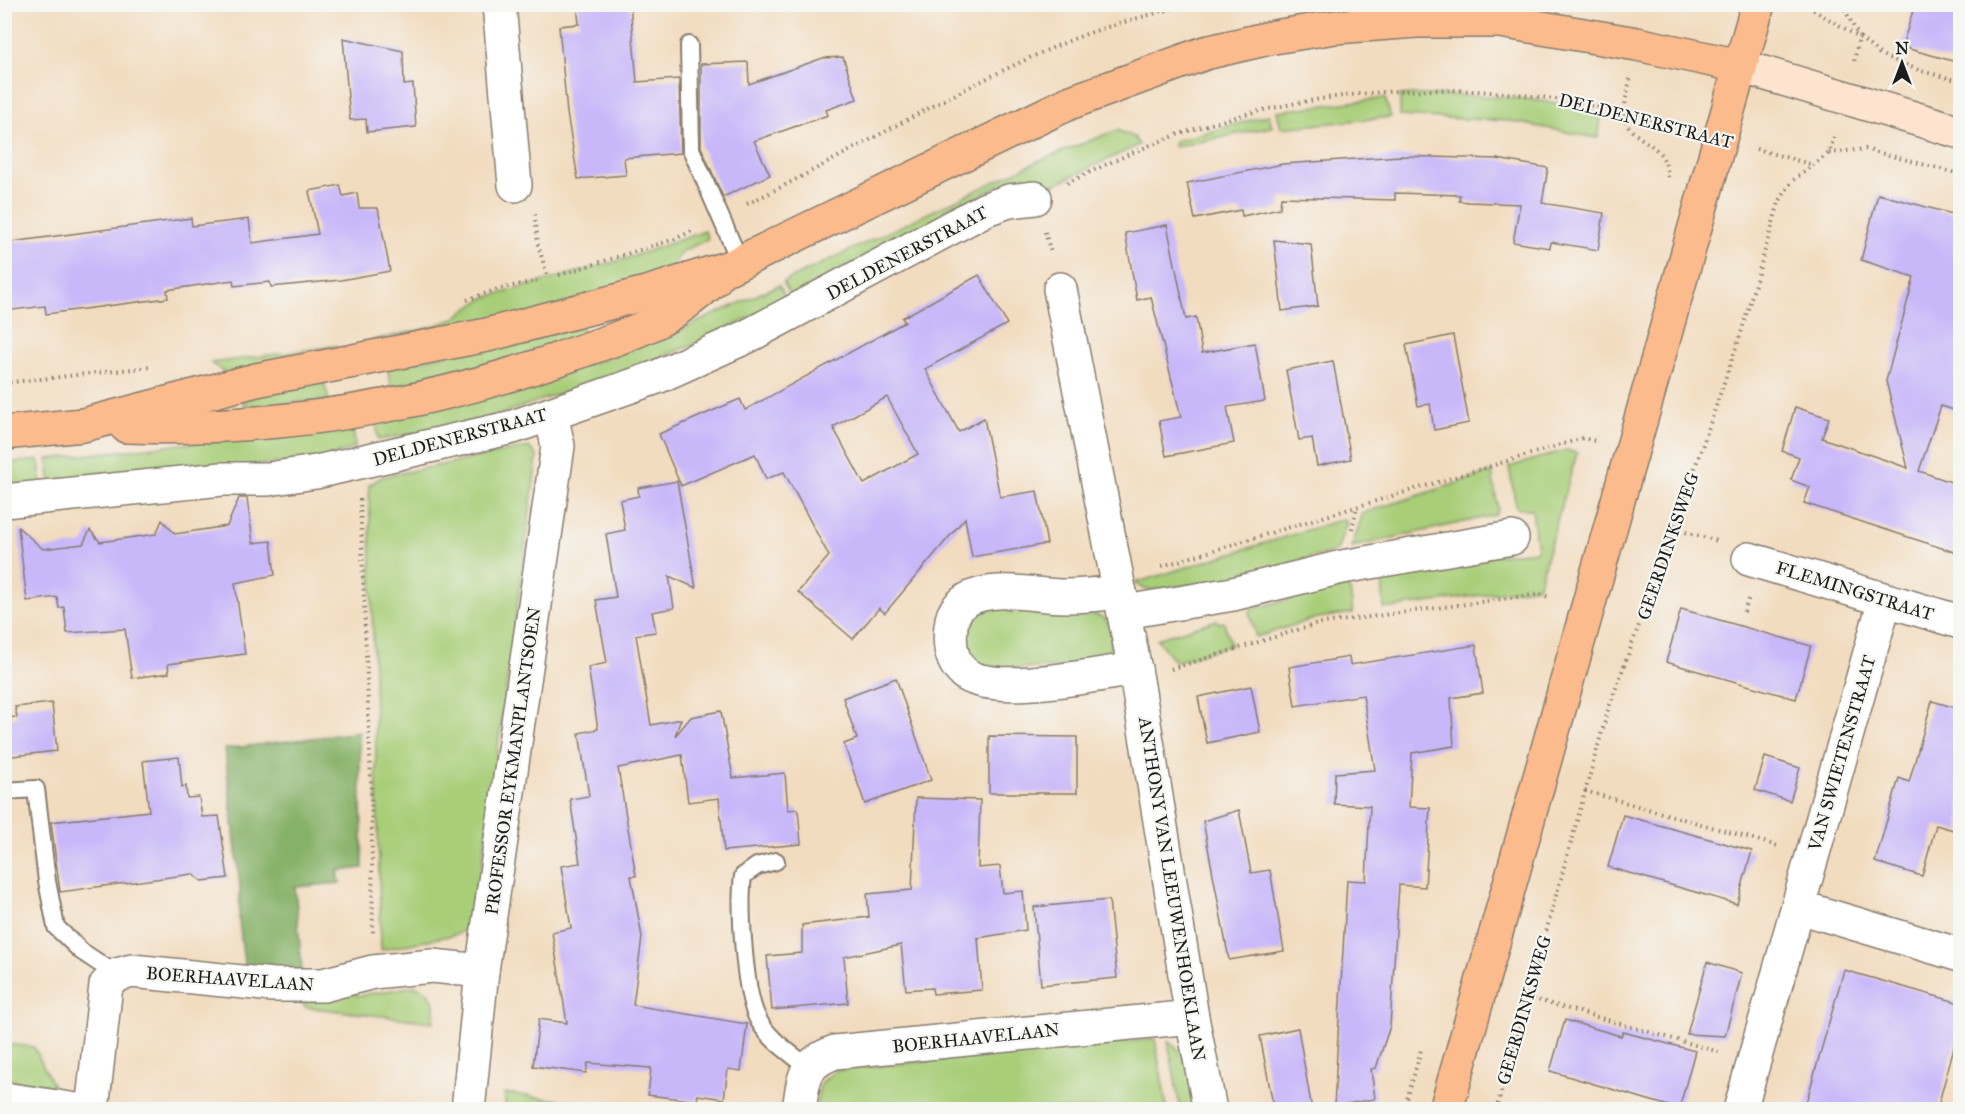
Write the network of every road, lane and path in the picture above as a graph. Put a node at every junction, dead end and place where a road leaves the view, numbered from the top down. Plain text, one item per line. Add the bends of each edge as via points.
1 (499, 4) edge
2 (1193, 4) edge
3 (1758, 4) edge
4 (1803, 4) edge
5 (1842, 4) edge
6 (1859, 37) junction
7 (1636, 44) junction
8 (689, 45) dead end
9 (1740, 66) junction
10 (1960, 81) edge
11 (1846, 99) junction
12 (1624, 111) junction
13 (1960, 132) edge
14 (1721, 139) junction
15 (1829, 153) junction
16 (1813, 165) junction
17 (1960, 174) edge
18 (1667, 184) dead end
19 (515, 185) joint
20 (1035, 198) junction
21 (719, 218) junction
22 (735, 264) junction
23 (548, 278) junction
24 (1060, 289) joint
25 (462, 303) dead end
26 (161, 365) dead end
27 (4, 383) edge
28 (551, 414) junction
29 (83, 425) junction
30 (1598, 430) dead end
31 (4, 434) edge
32 (1595, 441) junction
33 (1592, 452) dead end
34 (359, 464) junction
35 (4, 501) edge
36 (1512, 538) dead end
37 (1749, 559) dead end
38 (1554, 586) dead end
39 (1121, 594) junction
40 (1551, 598) junction
41 (1885, 600) junction
42 (1548, 609) dead end
43 (1960, 622) edge
44 (1136, 674) junction
45 (4, 791) edge
46 (1585, 791) junction
47 (776, 861) dead end
48 (1808, 875) junction
49 (1799, 907) junction
50 (1960, 955) edge
51 (373, 972) junction
52 (482, 972) junction
53 (117, 975) junction
54 (1527, 997) junction
55 (1192, 1017) junction
56 (1424, 1041) dead end
57 (808, 1067) junction
58 (1744, 1096) edge
59 (4, 1098) edge
60 (77, 1110) edge
61 (92, 1110) edge
62 (468, 1110) edge
63 (799, 1110) edge
64 (1210, 1110) edge
65 (1404, 1110) edge
66 (1446, 1110) edge
67 (1496, 1110) edge

1 - 19 street
2 - 21 path via 1126,21 1008,68
3 - 9 main road
4 - 6 path
5 - 6 path
6 - 10 path via 1881,55
6 - 11 path
7 - 9 main road
7 - 12 path
7 - 22 main road via 1500,21 1417,21 1335,27 1205,53 1069,103
8 - 21 lane via 691,149
9 - 11 main road
9 - 14 main road
11 - 13 main road
11 - 15 path
12 - 14 path, DELDENERSTRAAT
12 - 18 path via 1627,123 1664,159
12 - 20 path, DELDENERSTRAAT via 1543,96 1475,89 1329,96 1200,127 1123,156
14 - 16 path, DELDENERSTRAAT
14 - 66 main road
15 - 16 path, GEERDINKSWEG
15 - 17 path via 1865,149
16 - 46 path, GEERDINKSWEG via 1792,181 1779,202 1740,336 1608,710
19 - 23 path via 532,183 538,245
20 - 24 path
20 - 28 street, DELDENERSTRAAT via 986,209 775,322 667,372
21 - 22 lane
21 - 23 path via 675,239
22 - 29 main road via 488,335 256,380
22 - 29 main road via 657,322 523,371 427,397 361,411 255,423 189,428
23 - 25 path via 498,289
24 - 39 street, ANTHONY VAN LEEUWENHOEKLAAN
26 - 27 path
28 - 34 street, DELDENERSTRAAT via 513,427
28 - 52 street, PROFESSOR EYKMANPLANTSOEN via 558,446
29 - 31 main road
30 - 32 path
32 - 33 path
32 - 39 path via 1583,438
34 - 35 street, DELDENERSTRAAT via 268,479 222,479
34 - 51 path
36 - 39 street via 1342,567 1233,594
37 - 41 street, FLEMINGSTRAAT
38 - 40 path
39 - 44 street, ANTHONY VAN LEEUWENHOEKLAAN
39 - 44 street via 978,595 961,603 951,618 953,658 965,673 990,683
40 - 42 path
40 - 44 path via 1540,594 1317,624
41 - 43 street, FLEMINGSTRAAT
41 - 48 street, VAN SWIETENSTRAAT
44 - 55 street, ANTHONY VAN LEEUWENHOEKLAAN
45 - 53 lane via 36,789 56,927 81,951
46 - 48 path via 1778,846 1784,868
46 - 54 path, GEERDINKSWEG
47 - 57 lane via 757,866 743,876 740,902 750,990 756,1016 777,1043
48 - 49 street, VAN SWIETENSTRAAT
49 - 50 street
49 - 58 street, VAN SWIETENSTRAAT
51 - 52 street, BOERHAAVELAAN via 432,966
51 - 53 street, BOERHAAVELAAN via 323,985 273,985 132,972
52 - 62 street, PROFESSOR EYKMANPLANTSOEN
53 - 61 street via 106,985
54 - 58 path via 1719,1051 1725,1077
54 - 67 path, GEERDINKSWEG
55 - 57 street, BOERHAAVELAAN via 835,1052
55 - 64 street, ANTHONY VAN LEEUWENHOEKLAAN
56 - 65 path
57 - 63 street
59 - 60 street

